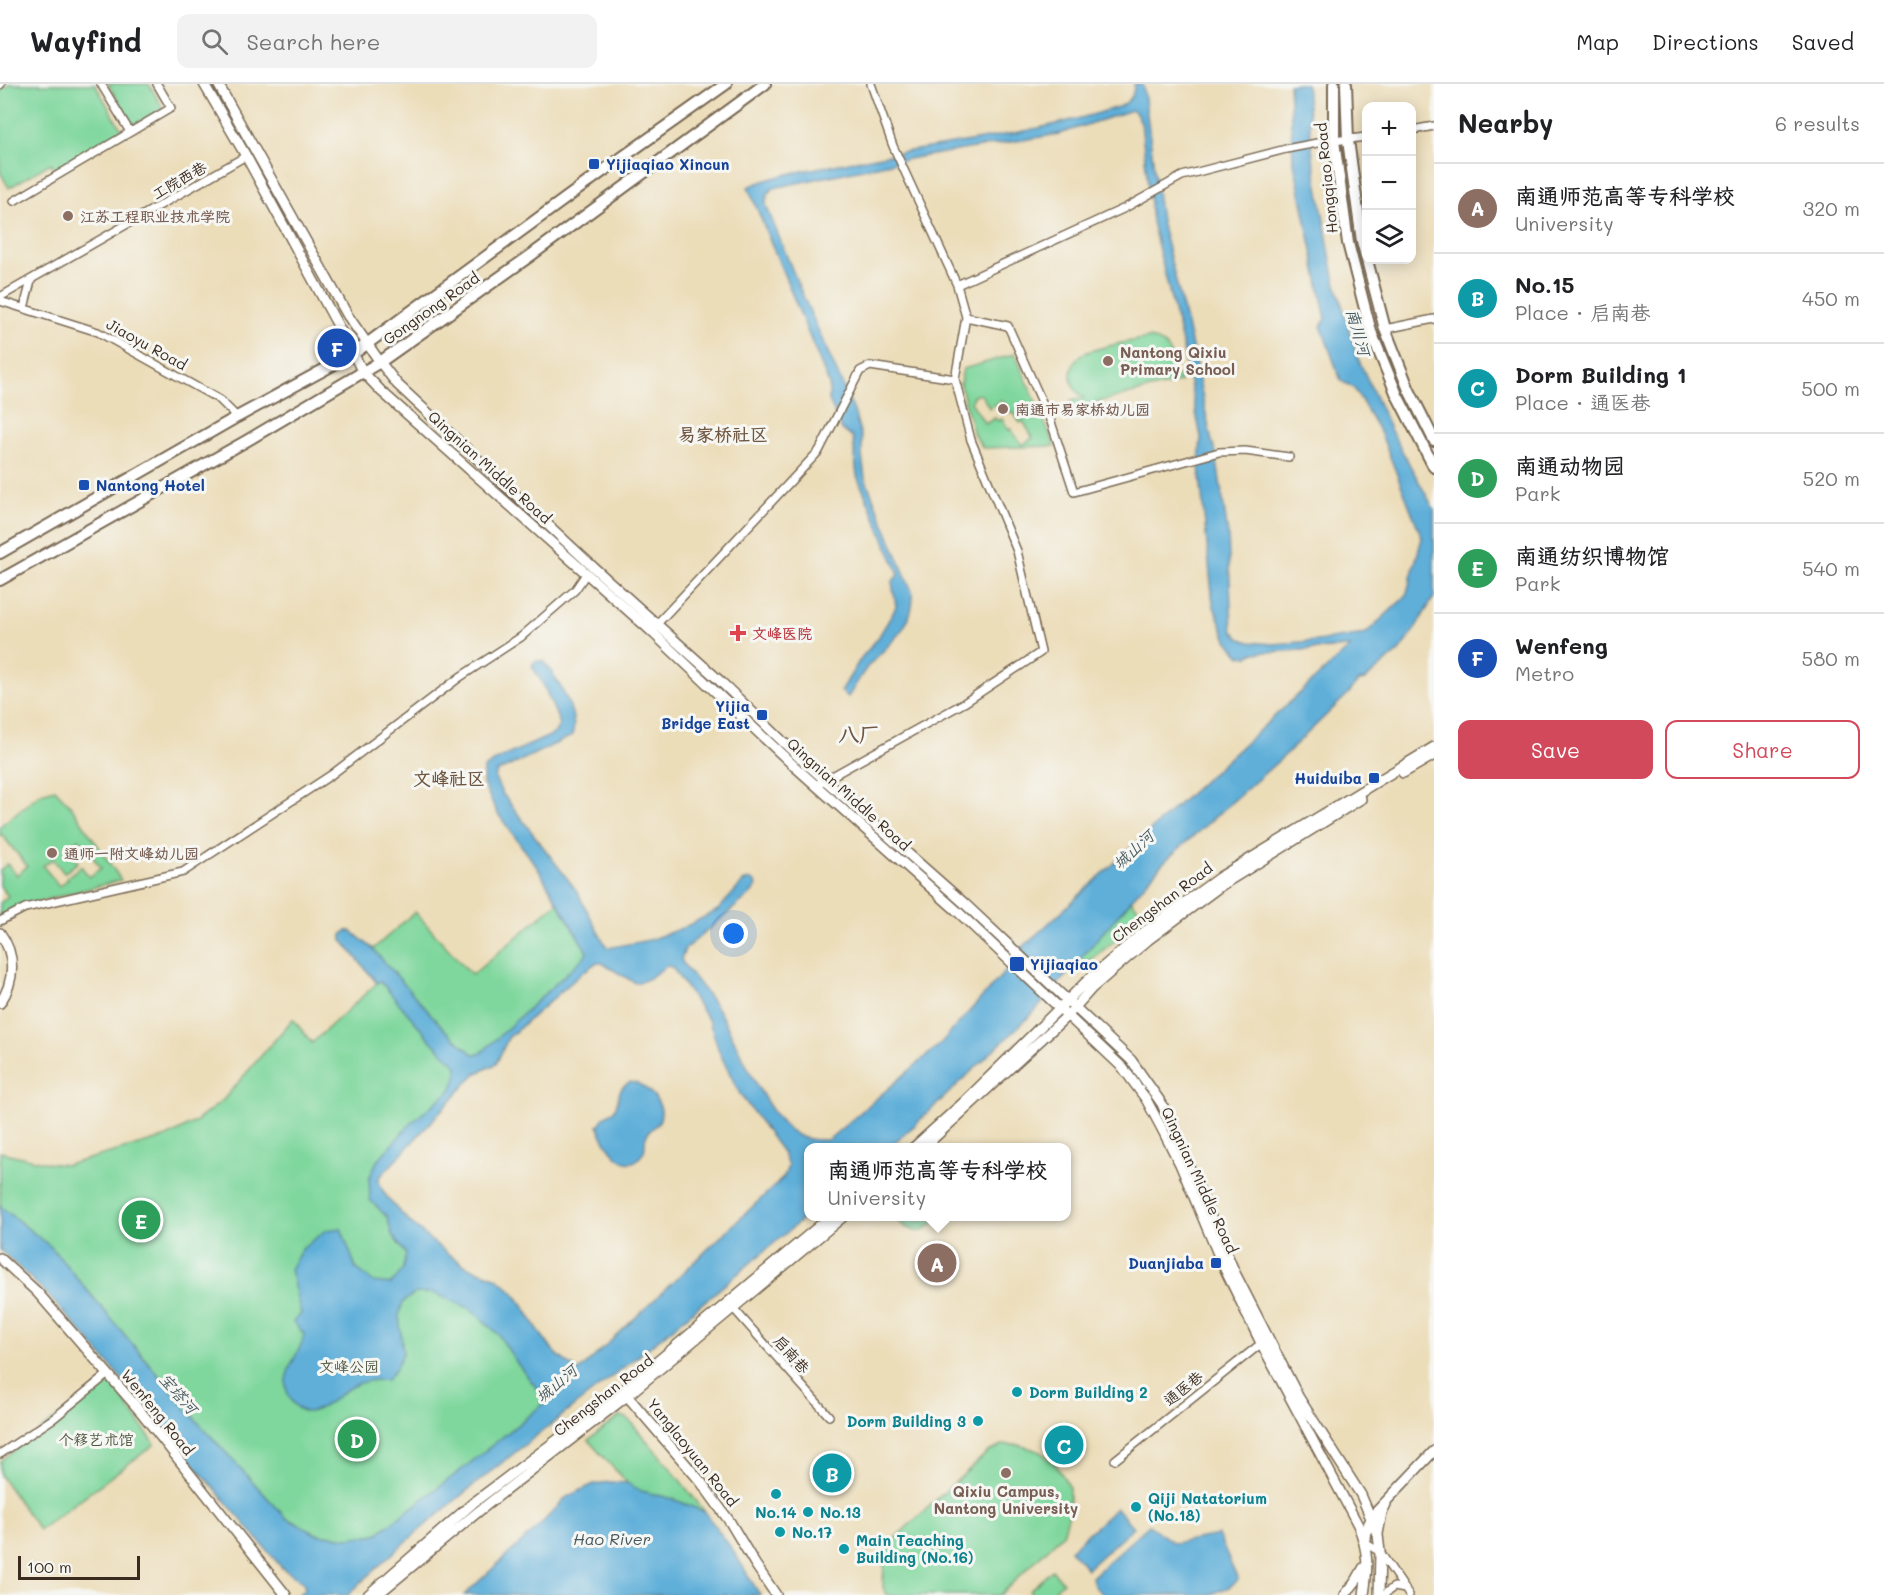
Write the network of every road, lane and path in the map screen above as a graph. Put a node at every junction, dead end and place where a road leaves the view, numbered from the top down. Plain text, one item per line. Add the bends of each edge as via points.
1 (101, 84) edge
2 (156, 84) edge
3 (204, 84) edge
4 (218, 84) edge
5 (726, 84) edge
6 (765, 84) edge
7 (871, 84) edge
8 (1334, 84) edge
9 (1346, 84) edge
10 (1434, 126) edge
11 (1416, 129) edge
12 (130, 132) junction
13 (1362, 138) edge
14 (1348, 140) junction
15 (1334, 141) junction
16 (246, 156) junction
17 (14, 201) dead end
18 (31, 281) junction
19 (957, 285) junction
20 (0, 299) edge
21 (24, 308) junction
22 (966, 317) junction
23 (1434, 319) edge
24 (1385, 329) junction
25 (367, 344) junction
26 (353, 354) junction
27 (380, 362) junction
28 (363, 372) junction
29 (955, 379) junction
30 (237, 417) junction
31 (1434, 440) edge
32 (1289, 457) dead end
33 (1434, 467) edge
34 (0, 553) edge
35 (586, 574) junction
36 (0, 580) edge
37 (653, 627) junction
38 (1434, 747) edge
39 (1434, 756) edge
40 (826, 780) junction
41 (816, 785) junction
42 (0, 921) edge
43 (0, 933) edge
44 (1053, 995) junction
45 (0, 1003) edge
46 (1072, 1004) junction
47 (1060, 1008) junction
48 (1068, 1015) junction
49 (919, 1143) edge
50 (928, 1143) edge
51 (825, 1221) edge
52 (838, 1221) edge
53 (0, 1258) edge
54 (734, 1309) junction
55 (1265, 1341) junction
56 (108, 1374) junction
57 (625, 1393) junction
58 (830, 1416) dead end
59 (1434, 1451) edge
60 (0, 1454) edge
61 (1115, 1460) dead end
62 (1388, 1499) junction
63 (1378, 1535) junction
64 (1365, 1543) junction
65 (1380, 1552) junction
66 (1367, 1559) junction
67 (1407, 1592) edge
68 (283, 1594) edge
69 (1363, 1594) edge
70 (368, 1595) edge
71 (377, 1595) edge
72 (776, 1595) edge
73 (1345, 1595) edge
74 (1379, 1595) edge
75 (1385, 1595) edge

1 - 12 street
2 - 12 street via 171,108
3 - 16 main road, Qingnian Middle Road
4 - 25 main road, Qingnian Middle Road
5 - 25 main road, Gongnong Road
6 - 27 main road, Gongnong Road
7 - 19 street via 894,149
8 - 15 main road, Hongqiao Road
9 - 14 main road, Hongqiao Road
10 - 11 street
12 - 17 street
13 - 14 street
14 - 15 street
14 - 24 main road, Hongqiao Road via 1362,241
15 - 19 street via 1182,176 1125,208
15 - 33 main road, Hongqiao Road via 1348,243 1371,332
16 - 18 street, 工院西巷
16 - 26 main road, Qingnian Middle Road
18 - 20 street, 工院西巷
18 - 21 street
19 - 22 street
20 - 21 street, Jiaoyu Road
21 - 30 street, Jiaoyu Road via 98,332 220,400
22 - 29 street
22 - 32 street via 1008,326 1051,422 1074,492 1219,452
23 - 24 street
24 - 31 main road, Hongqiao Road via 1408,390
25 - 26 main road, Gongnong Road
25 - 27 main road, Qingnian Middle Road
26 - 28 main road, Qingnian Middle Road
26 - 30 main road, Gongnong Road
27 - 28 main road, Gongnong Road
27 - 37 main road, Qingnian Middle Road via 397,384
28 - 35 main road, Qingnian Middle Road
28 - 36 main road, Gongnong Road
29 - 37 street via 870,366 860,371 819,451
29 - 40 street via 971,440 1017,551 1041,652 964,703
30 - 34 main road, Gongnong Road
35 - 37 main road, Qingnian Middle Road
35 - 42 street via 575,590 521,637 460,677 332,775 183,872 26,908
37 - 40 main road, Qingnian Middle Road via 720,681
37 - 41 main road, Qingnian Middle Road
38 - 46 main road, Chengshan Road via 1220,878 1140,935 1088,980
39 - 46 main road, Chengshan Road via 1222,885
40 - 41 street
40 - 44 main road, Qingnian Middle Road via 1016,952
41 - 44 main road, Qingnian Middle Road
43 - 45 main road via 12,959 11,979
44 - 46 main road, Qingnian Middle Road
44 - 47 main road, Qingnian Middle Road
46 - 47 main road, Chengshan Road
46 - 48 main road, Chengshan Road
46 - 55 main road, Qingnian Middle Road via 1131,1060 1162,1104
47 - 48 main road, Qingnian Middle Road
47 - 49 main road, Chengshan Road
48 - 50 main road, Chengshan Road
48 - 55 main road, Qingnian Middle Road via 1123,1068 1146,1099 1180,1164 1221,1261
51 - 57 main road, Chengshan Road
52 - 54 main road, Chengshan Road
53 - 56 main road, Wenfeng Road via 37,1292
54 - 57 main road, Chengshan Road
54 - 58 street, 启南巷
55 - 61 street, 通医巷
55 - 63 main road, Qingnian Middle Road via 1361,1495
55 - 64 main road, Qingnian Middle Road
56 - 60 street via 54,1418
56 - 68 main road, Wenfeng Road
57 - 70 main road, Chengshan Road via 473,1503
57 - 71 main road, Chengshan Road
57 - 72 main road, Yanglaoyuan Road via 701,1482
59 - 62 main road
62 - 63 main road
62 - 64 main road via 1373,1515
63 - 65 main road, Qingnian Middle Road
64 - 65 street
64 - 66 main road, Qingnian Middle Road
65 - 67 street
65 - 69 main road via 1376,1570
65 - 74 main road, Qingnian Middle Road
66 - 69 main road, Qingnian Middle Road
66 - 73 main road
67 - 75 street via 1394,1587

